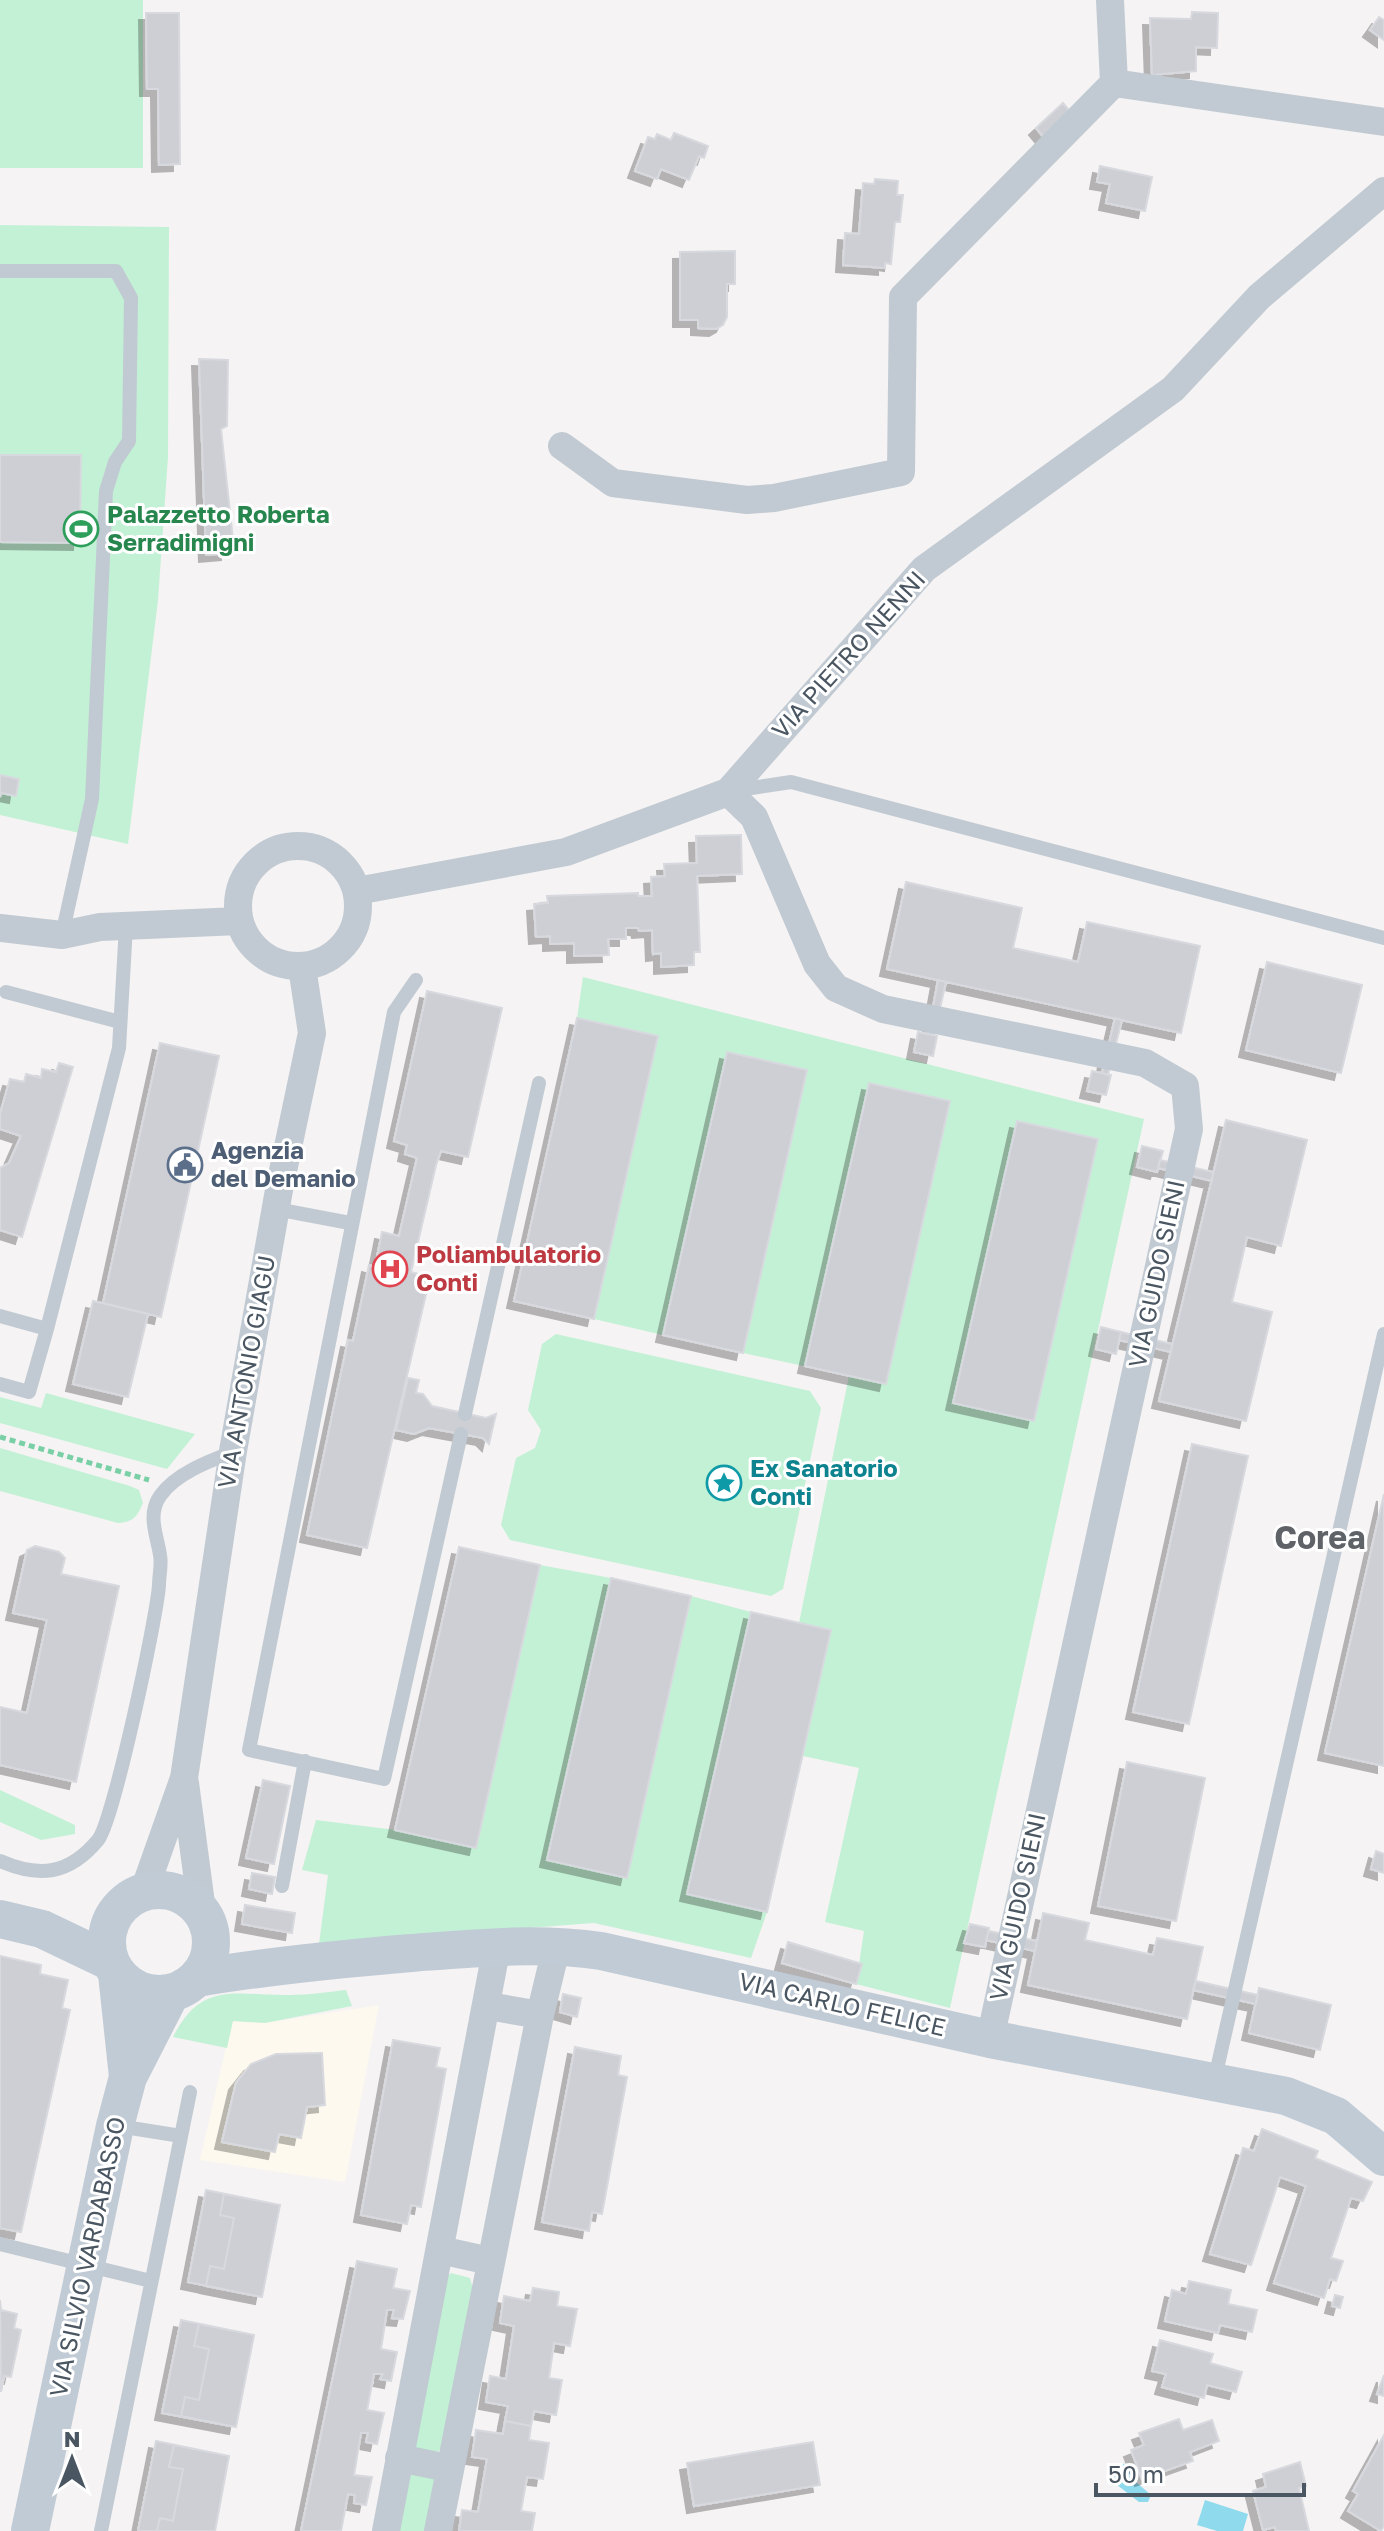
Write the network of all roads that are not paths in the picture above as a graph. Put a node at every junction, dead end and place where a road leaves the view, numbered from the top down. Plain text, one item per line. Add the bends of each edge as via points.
1 (1110, 0) edge
2 (1114, 83) junction
3 (1384, 122) edge
4 (1384, 191) edge
5 (0, 271) edge
6 (562, 446) dead end
7 (728, 792) junction
8 (357, 891) junction
9 (239, 921) junction
10 (126, 926) junction
11 (0, 928) edge
12 (62, 935) junction
13 (1384, 938) edge
14 (302, 967) junction
15 (416, 980) dead end
16 (6, 992) dead end
17 (120, 1022) junction
18 (539, 1083) dead end
19 (276, 1209) junction
20 (350, 1223) junction
21 (0, 1316) edge
22 (47, 1329) junction
23 (1384, 1334) edge
24 (0, 1384) edge
25 (465, 1414) dead end
26 (461, 1434) dead end
27 (233, 1451) junction
28 (305, 1761) junction
29 (184, 1778) junction
30 (0, 1861) edge
31 (282, 1886) dead end
32 (144, 1891) junction
33 (112, 1917) junction
34 (0, 1919) edge
35 (206, 1921) junction
36 (42, 1929) junction
37 (557, 1945) junction
38 (497, 1946) junction
39 (279, 1964) junction
40 (114, 1968) junction
41 (184, 1985) junction
42 (488, 2006) junction
43 (540, 2015) junction
44 (990, 2039) junction
45 (128, 2077) junction
46 (1214, 2082) junction
47 (190, 2092) dead end
48 (1336, 2116) junction
49 (1384, 2121) edge
50 (115, 2126) junction
51 (181, 2136) junction
52 (1384, 2157) edge
53 (0, 2244) edge
54 (440, 2250) junction
55 (490, 2261) junction
56 (86, 2264) junction
57 (151, 2281) junction
58 (399, 2458) junction
59 (448, 2468) junction
60 (35, 2528) edge
61 (101, 2531) edge
62 (386, 2531) edge
63 (438, 2531) edge

1 - 2 street
2 - 3 street
2 - 6 street via 903,297 901,472 747,500 613,483
4 - 7 street, VIA PIETRO NENNI via 1259,297 1173,389 924,569
5 - 12 lane via 116,271 131,298 129,441 106,491 92,799
7 - 8 street, VIA PIETRO NENNI via 566,852
7 - 13 lane via 791,782
7 - 44 street, VIA GUIDO SIENI via 754,817 817,964 836,988 883,1009 1145,1063 1185,1086 1189,1129
8 - 9 street via 349,873 319,849 280,848 250,869 241,884
8 - 14 street via 359,909 348,942 327,959
9 - 10 street
9 - 14 street via 245,936 269,960
10 - 12 street
10 - 17 lane
11 - 12 street
14 - 19 street, VIA ANTONIO GIAGU via 312,1033
15 - 20 lane via 394,1012
16 - 17 lane
17 - 22 lane via 119,1048
18 - 25 lane
19 - 20 lane
19 - 27 street, VIA ANTONIO GIAGU
20 - 28 lane via 249,1750
21 - 22 lane
22 - 24 lane via 29,1392
23 - 46 lane
26 - 28 lane via 384,1779
27 - 29 street, VIA ANTONIO GIAGU
27 - 30 lane via 196,1467 160,1496 152,1527 161,1557 158,1593 100,1839 72,1863 40,1874
28 - 31 lane
29 - 32 street, VIA ANTONIO GIAGU
29 - 35 street, VIA ANTONIO GIAGU
32 - 33 main road
32 - 35 main road via 176,1892
33 - 36 main road
33 - 40 main road via 107,1947
34 - 36 main road
35 - 39 main road
35 - 41 main road via 211,1948
36 - 40 main road
37 - 38 main road, VIA CARLO FELICE
37 - 43 street
37 - 44 main road, VIA CARLO FELICE
38 - 39 main road, VIA CARLO FELICE
38 - 42 street
39 - 41 main road, VIA CARLO FELICE
40 - 41 main road via 141,1991
40 - 45 main road, VIA SILVIO VARDABASSO
41 - 45 main road, VIA SILVIO VARDABASSO
42 - 43 street
42 - 54 street
43 - 55 street
44 - 46 main road, VIA CARLO FELICE
45 - 50 main road, VIA SILVIO VARDABASSO
46 - 48 main road, VIA CARLO FELICE via 1286,2096
47 - 51 lane
48 - 49 main road
48 - 52 main road, VIA CARLO FELICE
50 - 51 lane
50 - 56 main road, VIA SILVIO VARDABASSO
51 - 57 lane
53 - 56 lane
54 - 55 street
54 - 58 street
55 - 59 street
56 - 57 lane
56 - 60 main road, VIA SILVIO VARDABASSO
57 - 61 lane
58 - 59 street
58 - 62 street
59 - 63 street

